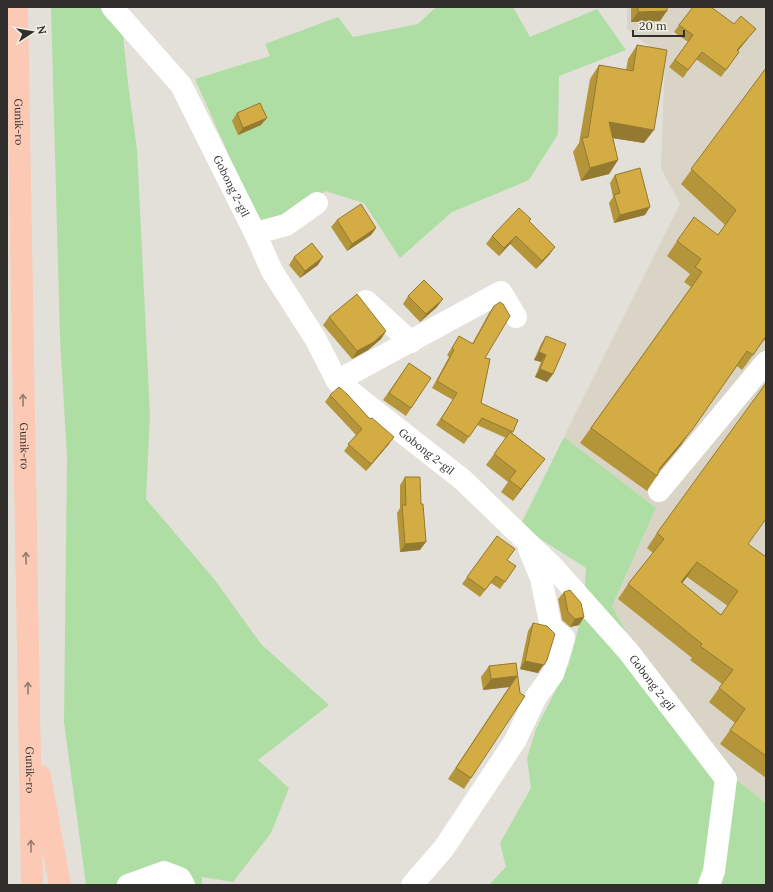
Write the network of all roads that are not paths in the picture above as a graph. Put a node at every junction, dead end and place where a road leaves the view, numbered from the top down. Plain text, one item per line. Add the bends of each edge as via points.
1 (17, 7) edge
2 (112, 7) edge
3 (317, 203) dead end
4 (254, 233) junction
5 (366, 301) dead end
6 (516, 317) dead end
7 (411, 342) junction
8 (766, 362) edge
9 (337, 381) junction
10 (659, 491) edge
11 (525, 540) junction
12 (28, 715) junction
13 (32, 885) edge
14 (60, 885) edge
15 (128, 885) edge
16 (184, 885) edge
17 (412, 885) edge
18 (709, 885) edge

12 -> 1 highway, Gunik-ro
2 - 4 street, Gobong 2-gil via 181,85
3 - 4 street via 286,225
4 - 9 street, Gobong 2-gil via 272,272 315,338
5 - 7 street
6 - 7 street via 501,292
7 - 9 street
8 - 10 street
9 - 11 street, Gobong 2-gil via 463,480
11 - 17 street via 541,578 551,627 564,638 553,674 536,697 515,741 444,848
11 - 18 street, Gobong 2-gil via 555,569 628,651 726,779 714,871
13 -> 12 highway, Gunik-ro
12 - 14 highway
15 - 16 street via 164,872 180,878

